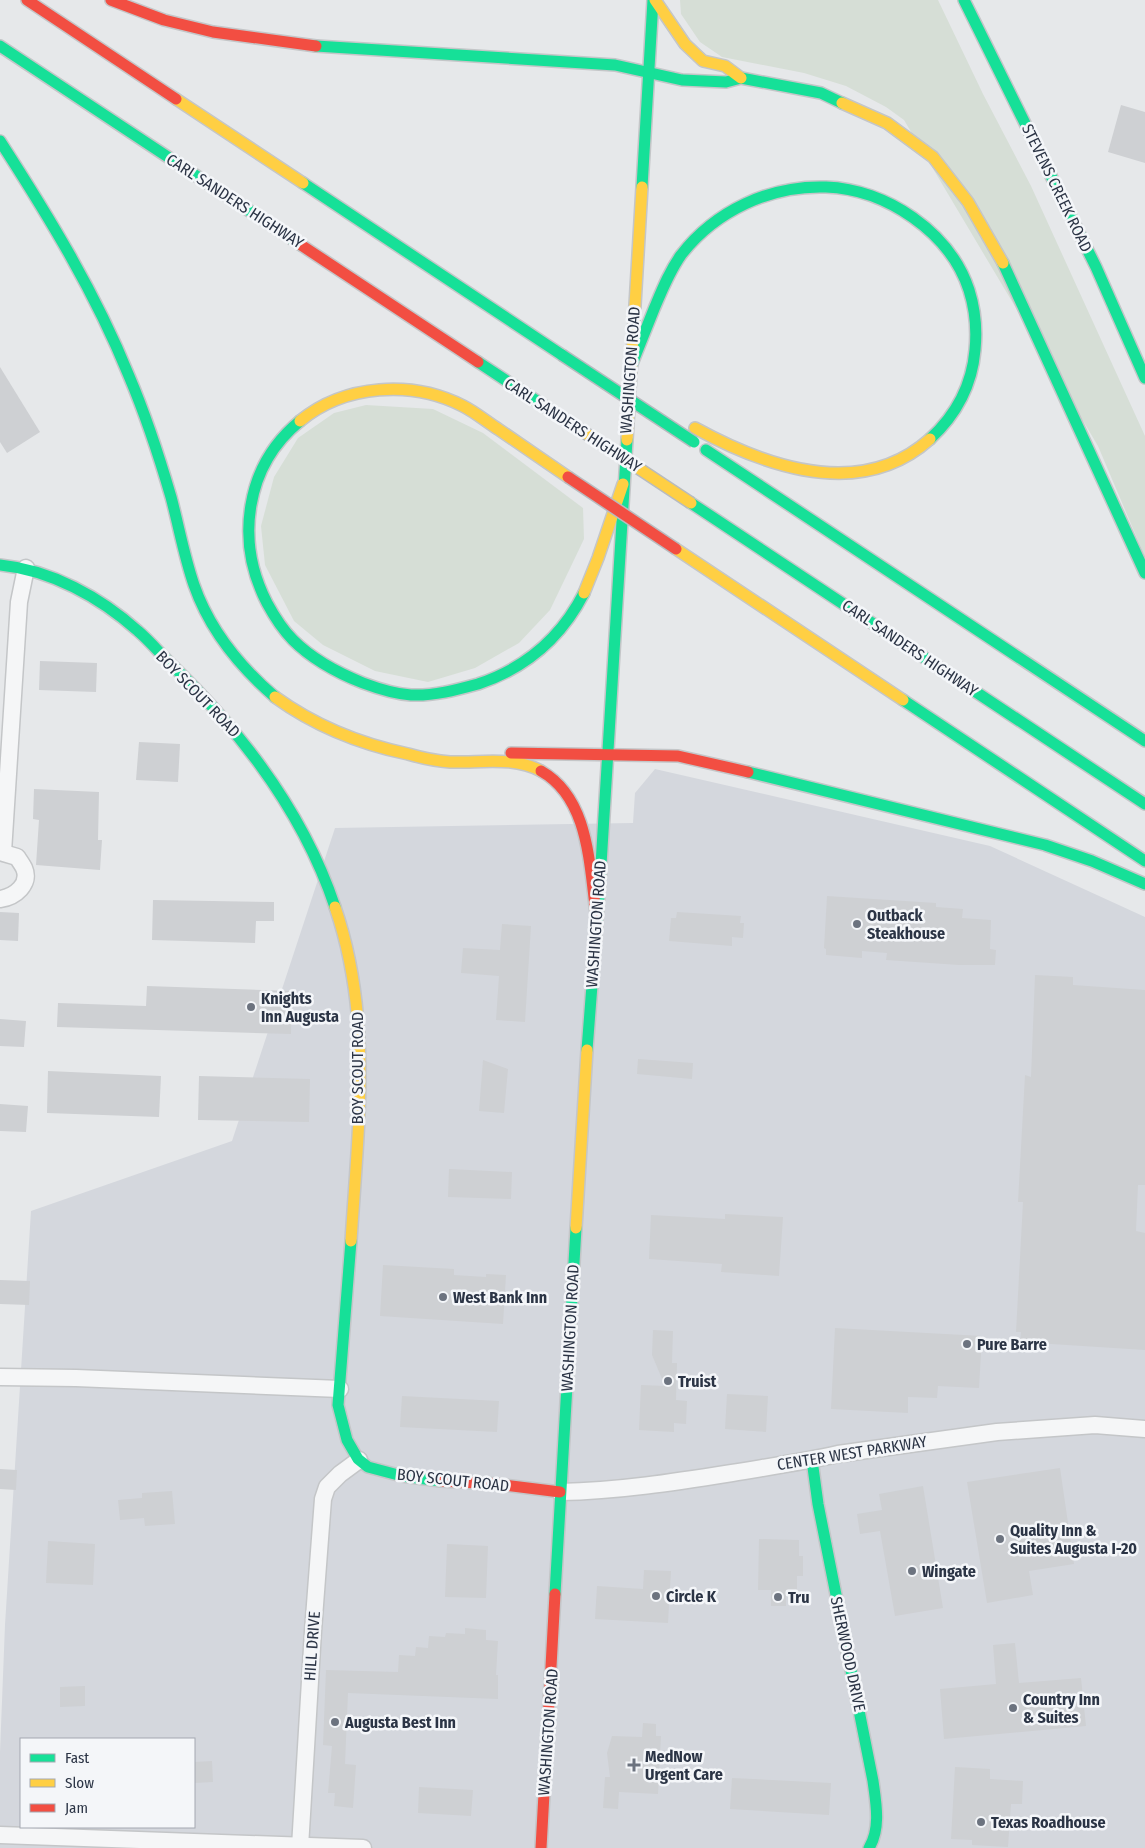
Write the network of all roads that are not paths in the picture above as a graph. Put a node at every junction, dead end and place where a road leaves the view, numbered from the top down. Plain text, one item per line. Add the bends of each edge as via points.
1 (27, 0) edge
2 (111, 0) edge
3 (654, 0) edge
4 (964, 0) edge
5 (0, 46) edge
6 (648, 73) junction
7 (741, 78) junction
8 (0, 141) edge
9 (582, 368) junction
10 (630, 369) junction
11 (1145, 378) edge
12 (623, 484) junction
13 (0, 565) edge
14 (26, 568) junction
15 (1145, 573) edge
16 (1145, 741) edge
17 (365, 744) junction
18 (607, 755) junction
19 (1145, 804) edge
20 (1, 852) edge
21 (1145, 861) edge
22 (1145, 884) edge
23 (0, 899) edge
24 (596, 913) junction
25 (0, 1377) edge
26 (340, 1390) junction
27 (1145, 1429) edge
28 (359, 1460) junction
29 (812, 1460) junction
30 (560, 1492) junction
31 (0, 1835) edge
32 (300, 1846) junction
33 (363, 1848) edge
34 (541, 1848) edge
35 (868, 1848) edge

1 - 9 main road, bridge
2 - 6 main road via 172,22 213,32 300,45 615,65
3 - 6 main road, WASHINGTON ROAD
3 - 7 main road via 680,38 694,52 703,60 725,66
4 - 11 main road, STEVENS CREEK ROAD via 1096,267
5 - 19 main road, CARL SANDERS HIGHWAY, bridge
6 - 7 main road via 682,80 726,82
6 - 10 main road, WASHINGTON ROAD
7 - 15 main road via 821,94 887,123 933,157 968,202 1009,273
8 - 17 main road via 72,257 118,347 142,408 201,604 213,626 237,661 279,700 301,715
9 - 10 main road, bridge via 750,455 782,466 824,473 849,472 886,466 936,434 962,398 971,374 977,326 966,282 946,247 929,230 908,214 873,196 855,190 811,187 776,192 738,206 684,249 669,273
9 - 16 main road, bridge
10 - 12 main road, WASHINGTON ROAD
12 - 18 main road, WASHINGTON ROAD
12 - 21 main road, bridge via 588,584 564,626 545,648 510,672 459,689 411,695 384,690 337,671 311,655 276,619 255,578 249,558 248,525 252,495 260,475 270,455 293,427 309,414 345,396 385,390 430,393 448,399 470,410 568,477 676,549
13 - 14 main road, BOY SCOUT ROAD
14 - 20 street via 19,602
14 - 26 main road, BOY SCOUT ROAD via 68,585 117,614 137,630 230,725 278,787 311,845 331,895 351,966 360,1035 356,1167
17 - 18 main road via 432,752
17 - 24 main road via 434,760 518,763 547,775 564,790 578,815
18 - 22 main road via 678,756 721,765 1045,845
18 - 24 main road, WASHINGTON ROAD
20 - 23 street via 17,857 25,869 25,880 18,892
24 - 30 main road, WASHINGTON ROAD
25 - 26 street
26 - 28 main road, BOY SCOUT ROAD via 340,1422
27 - 29 street, CENTER WEST PARKWAY via 1095,1425 997,1432
28 - 30 main road, BOY SCOUT ROAD via 373,1468 406,1477
28 - 32 street, HILL DRIVE via 327,1487 323,1499
29 - 30 street, CENTER WEST PARKWAY via 689,1480 600,1491
29 - 35 main road, SHERWOOD DRIVE via 873,1781 876,1822
30 - 34 main road, WASHINGTON ROAD
31 - 32 street
32 - 33 street

